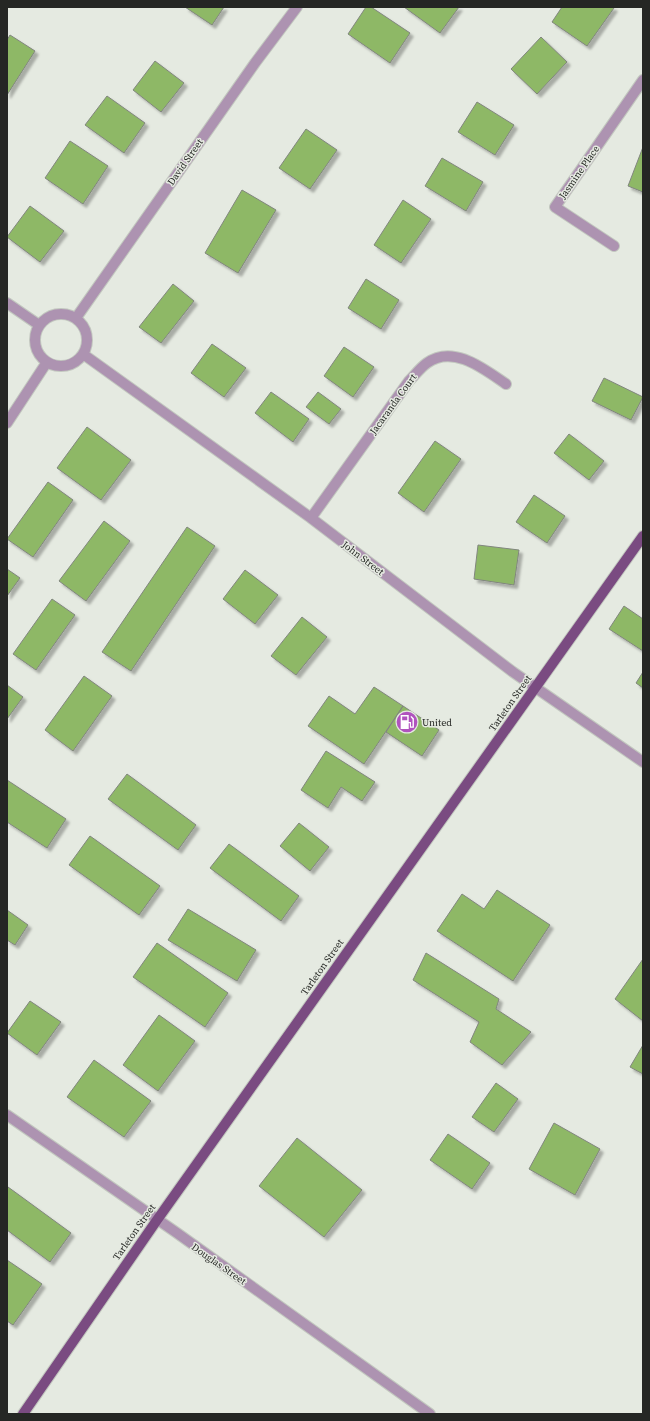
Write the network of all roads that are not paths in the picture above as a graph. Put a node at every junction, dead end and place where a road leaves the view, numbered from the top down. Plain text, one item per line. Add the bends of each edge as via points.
1 (297, 7) edge
2 (643, 80) edge
3 (614, 246) dead end
4 (7, 303) edge
5 (76, 318) junction
6 (39, 326) junction
7 (83, 354) junction
8 (47, 362) junction
9 (506, 384) dead end
10 (7, 423) edge
11 (311, 518) junction
12 (643, 536) edge
13 (536, 688) junction
14 (643, 762) edge
15 (7, 1115) edge
16 (157, 1220) junction
17 (22, 1414) edge
18 (430, 1414) edge

1 - 5 street, David Street
2 - 3 street, Jasmine Place via 555,207
4 - 6 street
5 - 6 street via 56,315 44,319
5 - 7 street via 86,335
6 - 8 street via 34,342 40,357
7 - 8 street via 78,360 63,366
7 - 11 street, John Street
8 - 10 street
9 - 11 street, Jacaranda Court via 467,360 454,356 444,356 428,362 410,381
11 - 13 street, John Street
12 - 13 main road, Tarleton Street
13 - 14 street, John Street
13 - 16 main road, Tarleton Street
15 - 16 street, Douglas Street
16 - 17 main road, Tarleton Street
16 - 18 street, Douglas Street

